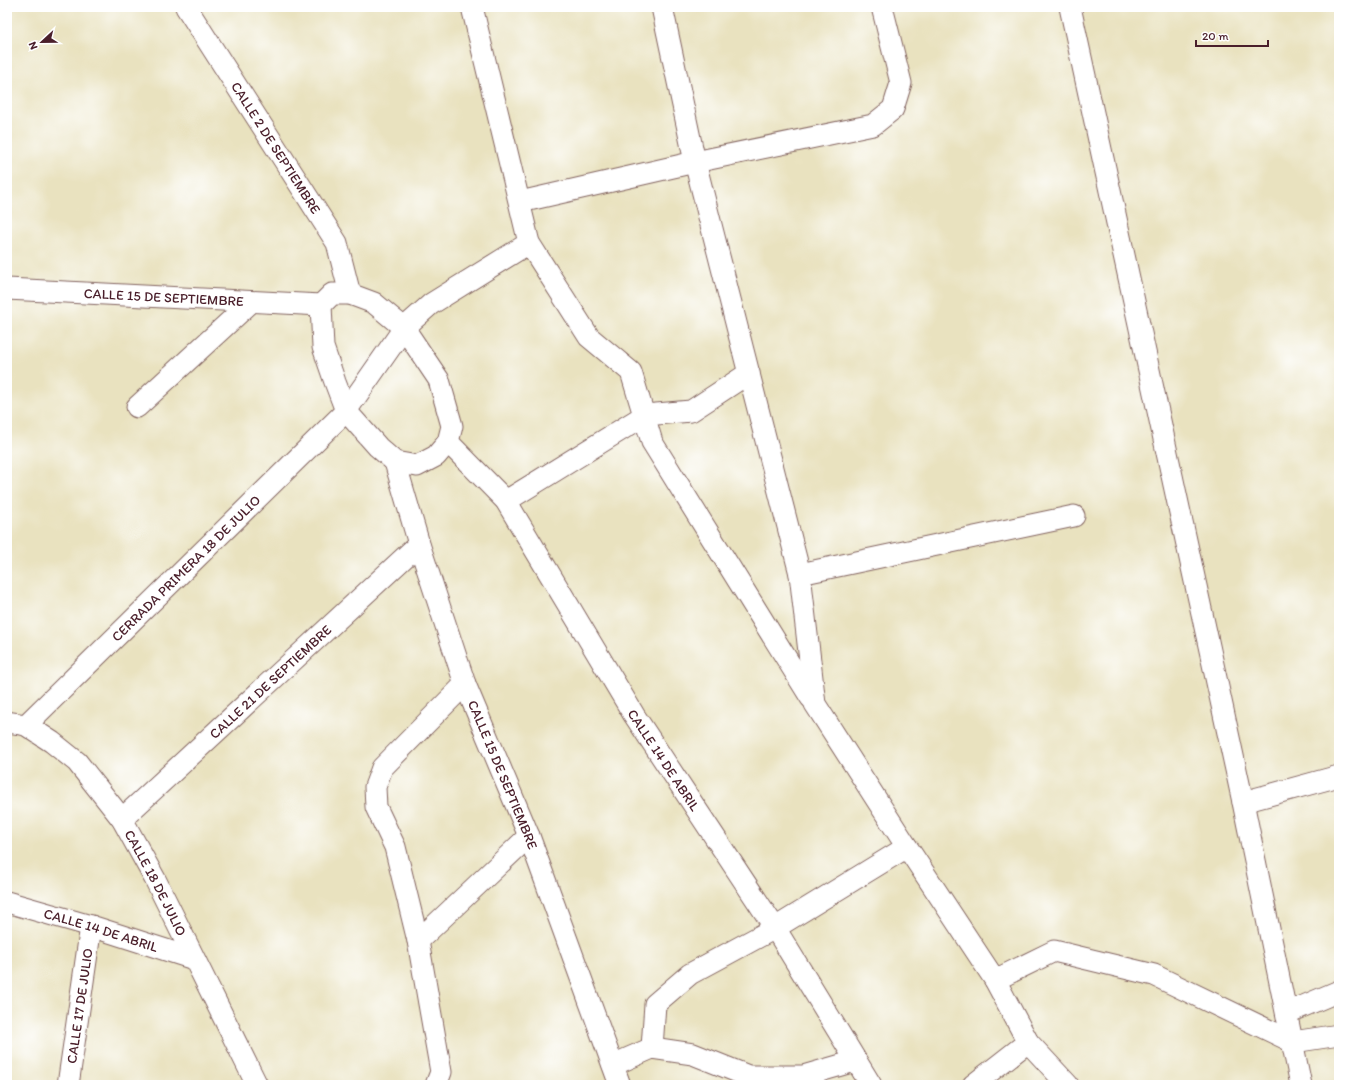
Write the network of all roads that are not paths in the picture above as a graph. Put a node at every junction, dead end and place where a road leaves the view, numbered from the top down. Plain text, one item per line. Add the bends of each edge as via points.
1 (186, 7) edge
2 (472, 7) edge
3 (662, 7) edge
4 (882, 7) edge
5 (1070, 7) edge
6 (695, 162) junction
7 (520, 202) junction
8 (529, 243) junction
9 (7, 290) edge
10 (350, 294) junction
11 (251, 302) junction
12 (321, 305) junction
13 (404, 328) junction
14 (750, 373) junction
15 (137, 406) dead end
16 (346, 410) junction
17 (645, 414) junction
18 (448, 442) junction
19 (395, 462) junction
20 (506, 501) junction
21 (1074, 516) dead end
22 (419, 544) junction
23 (800, 574) junction
24 (465, 684) junction
25 (815, 704) junction
26 (17, 723) edge
27 (1339, 776) edge
28 (1243, 802) junction
29 (122, 819) junction
30 (529, 836) junction
31 (907, 848) junction
32 (7, 902) edge
33 (91, 926) junction
34 (775, 928) junction
35 (418, 941) junction
36 (194, 959) junction
37 (995, 980) junction
38 (1339, 991) edge
39 (1287, 1013) junction
40 (1339, 1035) edge
41 (1028, 1042) junction
42 (1293, 1042) junction
43 (652, 1048) junction
44 (855, 1061) junction
45 (613, 1065) junction
46 (68, 1085) edge
47 (257, 1085) edge
48 (436, 1085) edge
49 (620, 1085) edge
50 (871, 1085) edge
51 (973, 1085) edge
52 (1068, 1085) edge
53 (1301, 1085) edge

1 - 10 street, CALLE 2 DE SEPTIEMBRE via 338,243
2 - 7 street
3 - 6 street
4 - 6 street via 901,83 894,109 873,125
5 - 28 street
6 - 7 street
6 - 14 street
7 - 8 street
8 - 13 street, CERRADA PRIMERA 18 DE JULIO via 431,304
8 - 17 street via 589,337 630,372
9 - 11 street, CALLE 15 DE SEPTIEMBRE
10 - 12 street via 332,294
10 - 13 street via 374,303
11 - 12 street, CALLE 15 DE SEPTIEMBRE
11 - 15 street
12 - 16 street via 323,347
13 - 16 street, CERRADA PRIMERA 18 DE JULIO
13 - 18 street via 440,380 452,426
14 - 17 street via 691,411
14 - 23 street
16 - 19 street via 378,447
16 - 26 street, CERRADA PRIMERA 18 DE JULIO
17 - 20 street
17 - 25 street via 652,442
18 - 19 street via 436,456 417,466
18 - 20 street, CALLE 14 DE ABRIL
19 - 22 street, CALLE 15 DE SEPTIEMBRE
20 - 34 street, CALLE 14 DE ABRIL via 634,715
21 - 23 street
22 - 24 street, CALLE 15 DE SEPTIEMBRE
22 - 29 street, CALLE 21 DE SEPTIEMBRE
23 - 25 street
24 - 30 street, CALLE 15 DE SEPTIEMBRE
24 - 35 street via 382,768 375,787 376,807 395,847
25 - 31 street
26 - 29 street, CALLE 18 DE JULIO via 52,742 77,762
27 - 28 street
28 - 39 street
29 - 36 street, CALLE 18 DE JULIO
30 - 35 street
30 - 45 street, CALLE 15 DE SEPTIEMBRE
31 - 34 street
31 - 37 street
32 - 33 street, CALLE 14 DE ABRIL
33 - 36 street, CALLE 14 DE ABRIL
33 - 46 street, CALLE 17 DE JULIO
34 - 43 street via 690,974 655,1004
34 - 44 street, CALLE 14 DE ABRIL
35 - 48 street via 441,1072
36 - 47 street, CALLE 18 DE JULIO
37 - 41 street
37 - 42 street via 1054,951 1154,976
38 - 39 street
39 - 42 street
40 - 42 street
41 - 51 street
41 - 52 street
42 - 53 street
43 - 44 street via 693,1054 748,1076 804,1076
43 - 45 street
44 - 50 street, CALLE 14 DE ABRIL
45 - 49 street, CALLE 15 DE SEPTIEMBRE

